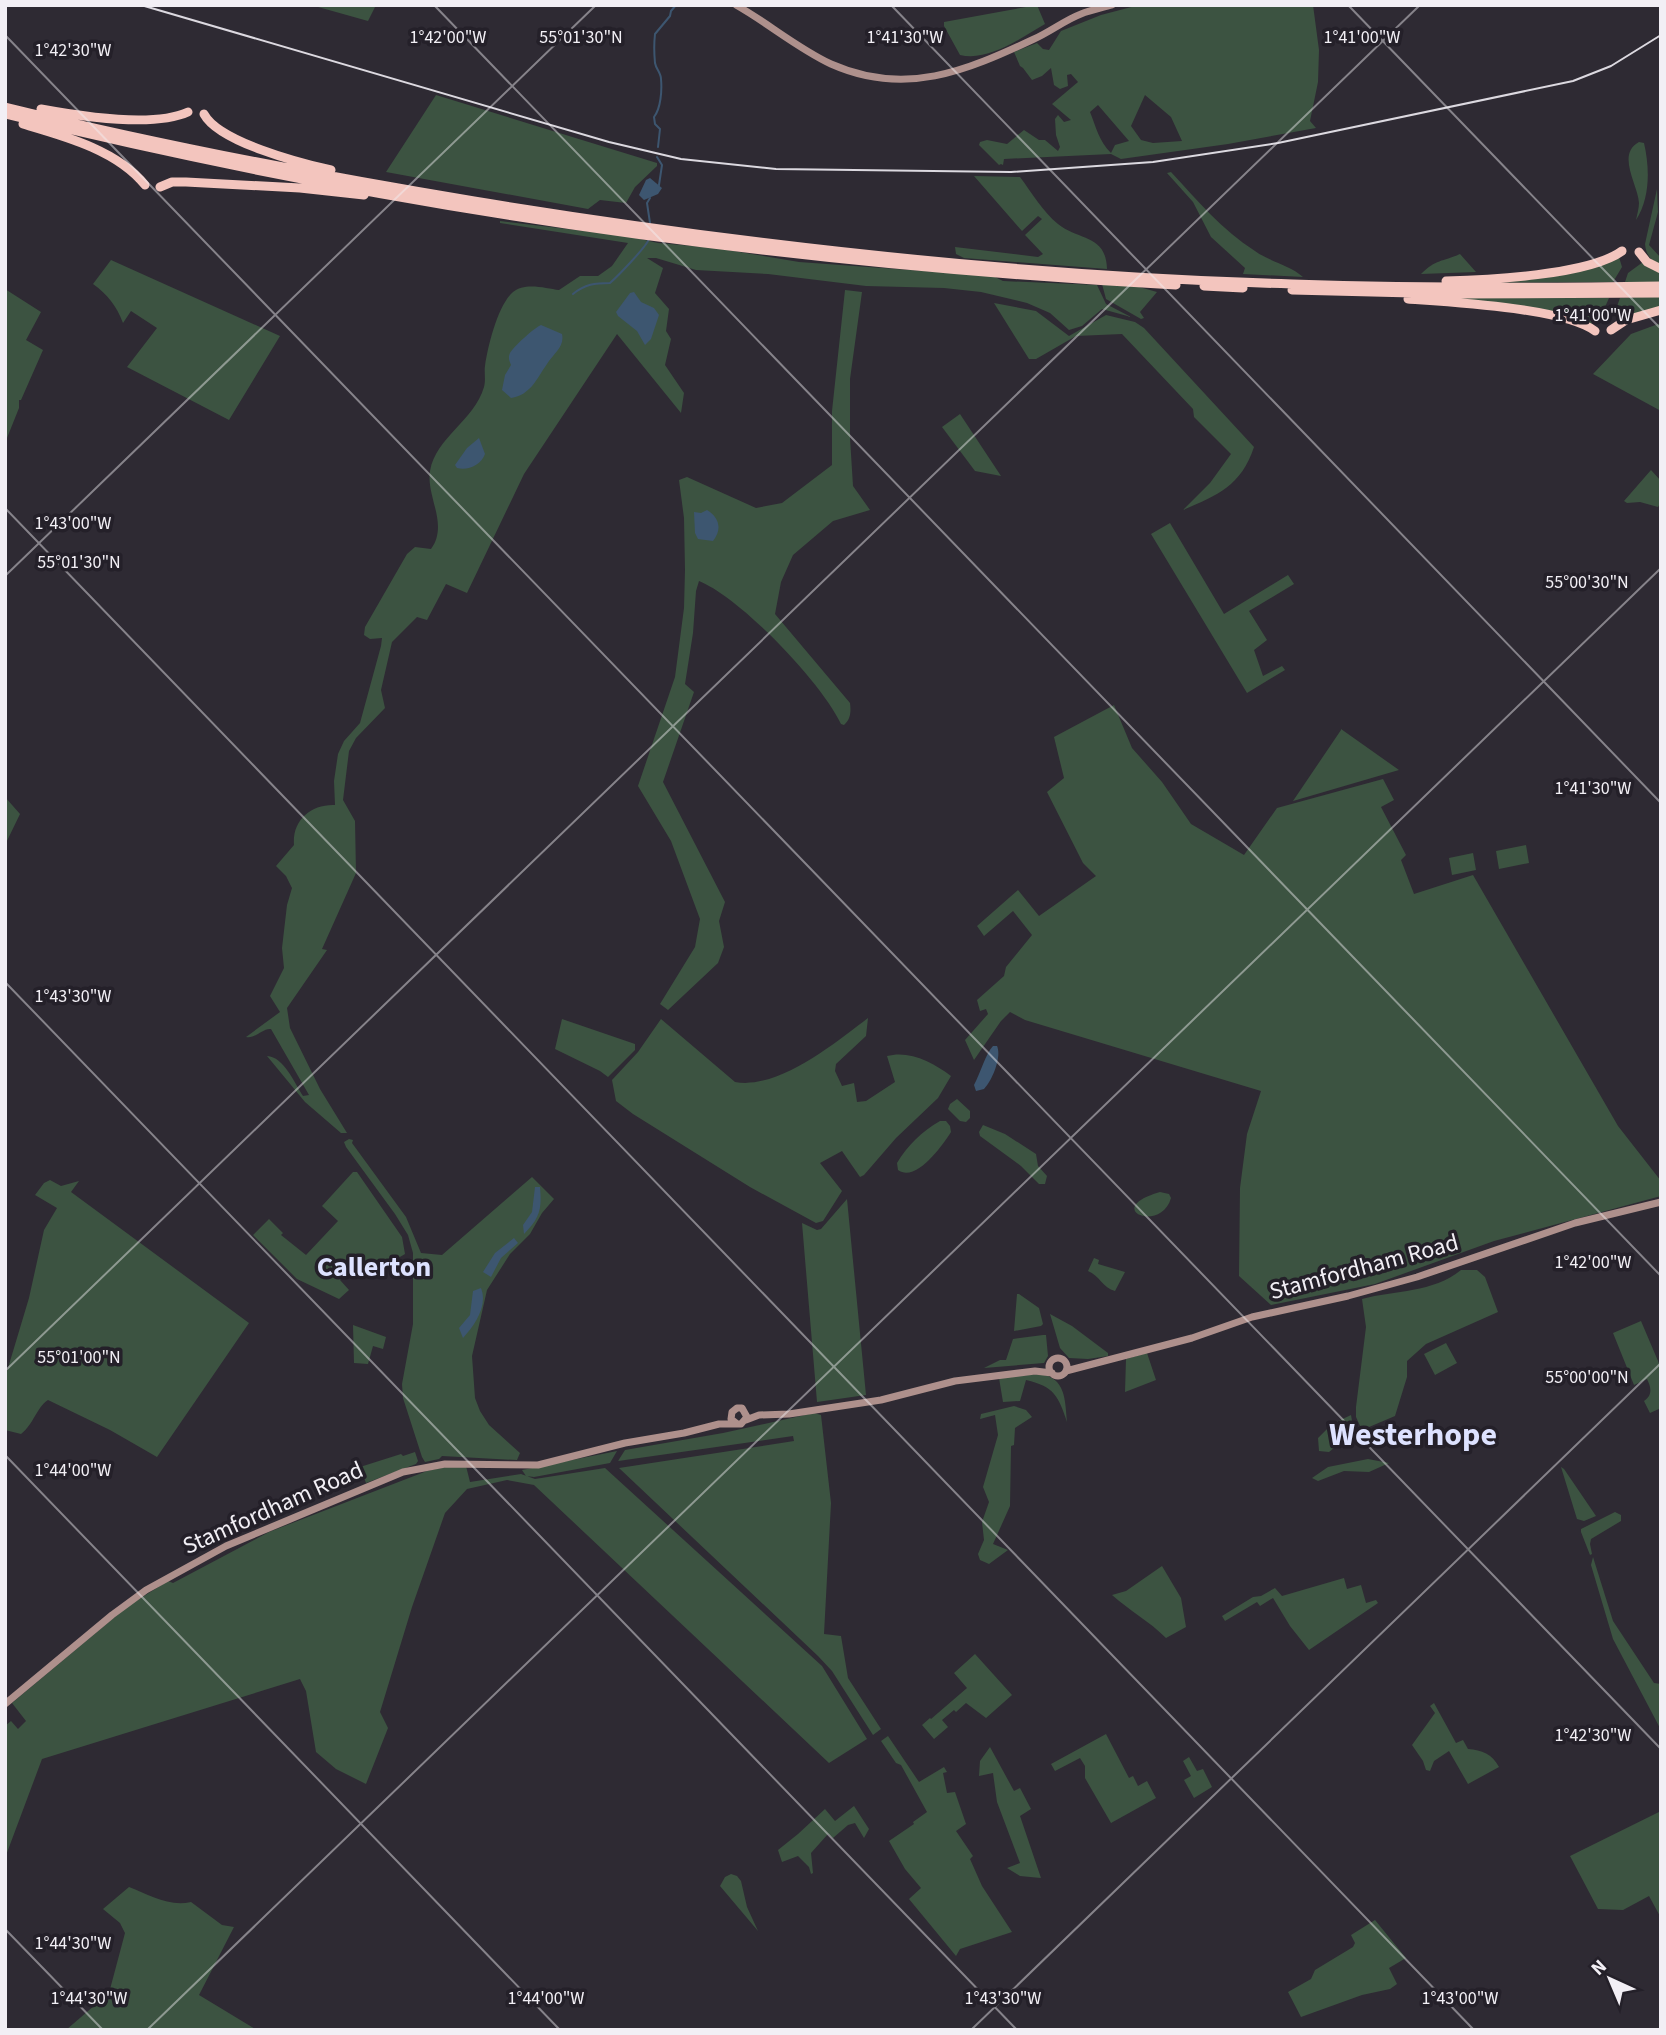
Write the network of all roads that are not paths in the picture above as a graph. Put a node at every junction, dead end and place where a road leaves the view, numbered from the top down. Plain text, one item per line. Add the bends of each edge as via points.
1 (736, 5) edge
2 (1112, 5) edge
3 (5, 105) edge
4 (188, 112) dead end
5 (204, 114) dead end
6 (5, 117) edge
7 (145, 185) dead end
8 (160, 187) dead end
9 (436, 195) junction
10 (459, 206) junction
11 (1622, 251) dead end
12 (1639, 251) dead end
13 (1661, 269) edge
14 (1661, 286) edge
15 (1350, 288) junction
16 (1661, 293) edge
17 (1661, 310) edge
18 (1611, 330) dead end
19 (1595, 331) dead end
20 (1661, 1202) edge
21 (1065, 1362) junction
22 (1050, 1363) junction
23 (1078, 1366) junction
24 (1035, 1371) junction
25 (1066, 1371) junction
26 (1052, 1373) junction
27 (744, 1409) junction
28 (731, 1413) junction
29 (759, 1415) junction
30 (746, 1420) junction
31 (736, 1423) junction
32 (719, 1424) junction
33 (5, 1704) edge

1 - 2 main road via 831,64 872,77 908,81 944,75 1034,39 1081,14
3 - 4 highway via 107,118 175,117
3 - 9 highway via 195,149
5 - 9 highway via 222,132 284,157
6 - 7 highway via 91,148 134,172
6 - 10 highway
8 - 10 highway via 179,181 300,188
9 - 15 highway via 699,234 984,265
10 - 15 highway via 700,242 911,265 1088,280
11 - 15 highway via 1598,262 1514,277
12 - 13 highway
14 - 15 highway
15 - 16 highway via 1476,295
15 - 19 highway via 1516,310 1580,323
17 - 18 highway via 1626,320
20 - 23 main road, Stamfordham Road via 1575,1223 1405,1280
21 - 22 main road via 1056,1358
21 - 23 main road, Stamfordham Road
21 - 25 main road
22 - 24 main road, Stamfordham Road
22 - 26 main road
23 - 25 main road, Stamfordham Road
24 - 26 main road, Stamfordham Road
24 - 29 main road, Stamfordham Road via 947,1382 871,1401
25 - 26 main road
27 - 28 main road
27 - 29 main road, Stamfordham Road
27 - 30 main road
28 - 31 main road
28 - 32 main road
29 - 30 main road, Stamfordham Road
30 - 31 main road, Stamfordham Road
31 - 32 main road, Stamfordham Road
32 - 33 main road, Stamfordham Road via 535,1465 445,1464 403,1472 226,1546 146,1590

